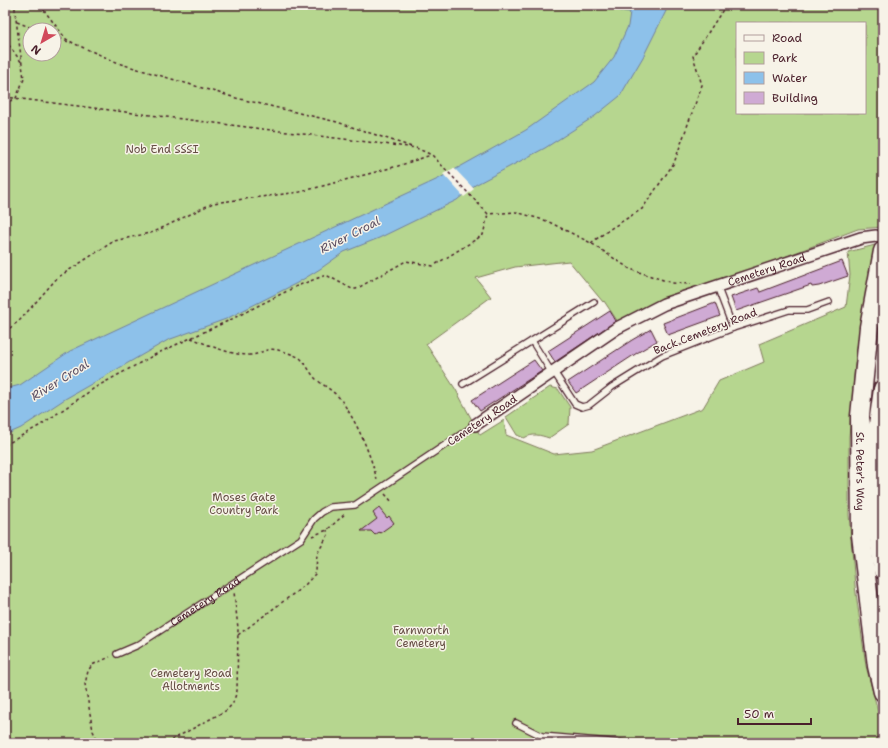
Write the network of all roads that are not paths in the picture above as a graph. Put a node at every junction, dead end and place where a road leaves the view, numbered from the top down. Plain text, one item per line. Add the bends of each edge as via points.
1 (879, 250) edge
2 (717, 285) junction
3 (594, 302) dead end
4 (829, 302) dead end
5 (733, 328) junction
6 (532, 342) junction
7 (553, 373) junction
8 (463, 384) dead end
9 (883, 389) edge
10 (475, 425) joint
11 (883, 570) edge
12 (117, 654) road end
13 (883, 692) edge
14 (516, 723) dead end
15 (622, 743) edge

1 - 2 street, Cemetery Road via 861,238
1 - 13 highway, St. Peter's Way via 860,416 861,536 877,666
2 - 5 lane
2 - 7 street, Cemetery Road via 664,304 617,328
3 - 6 lane
4 - 5 lane, Back Cemetery Road via 807,310 790,310
5 - 7 lane, Back Cemetery Road via 662,356 612,387 589,405 582,407 575,404
6 - 7 lane
6 - 8 lane
7 - 10 street, Cemetery Road
9 - 11 highway, St. Peter's Way via 878,425 878,531
10 - 12 lane, Cemetery Road via 355,505 330,507 322,512 314,519 301,539 138,645
14 - 15 lane via 542,736

